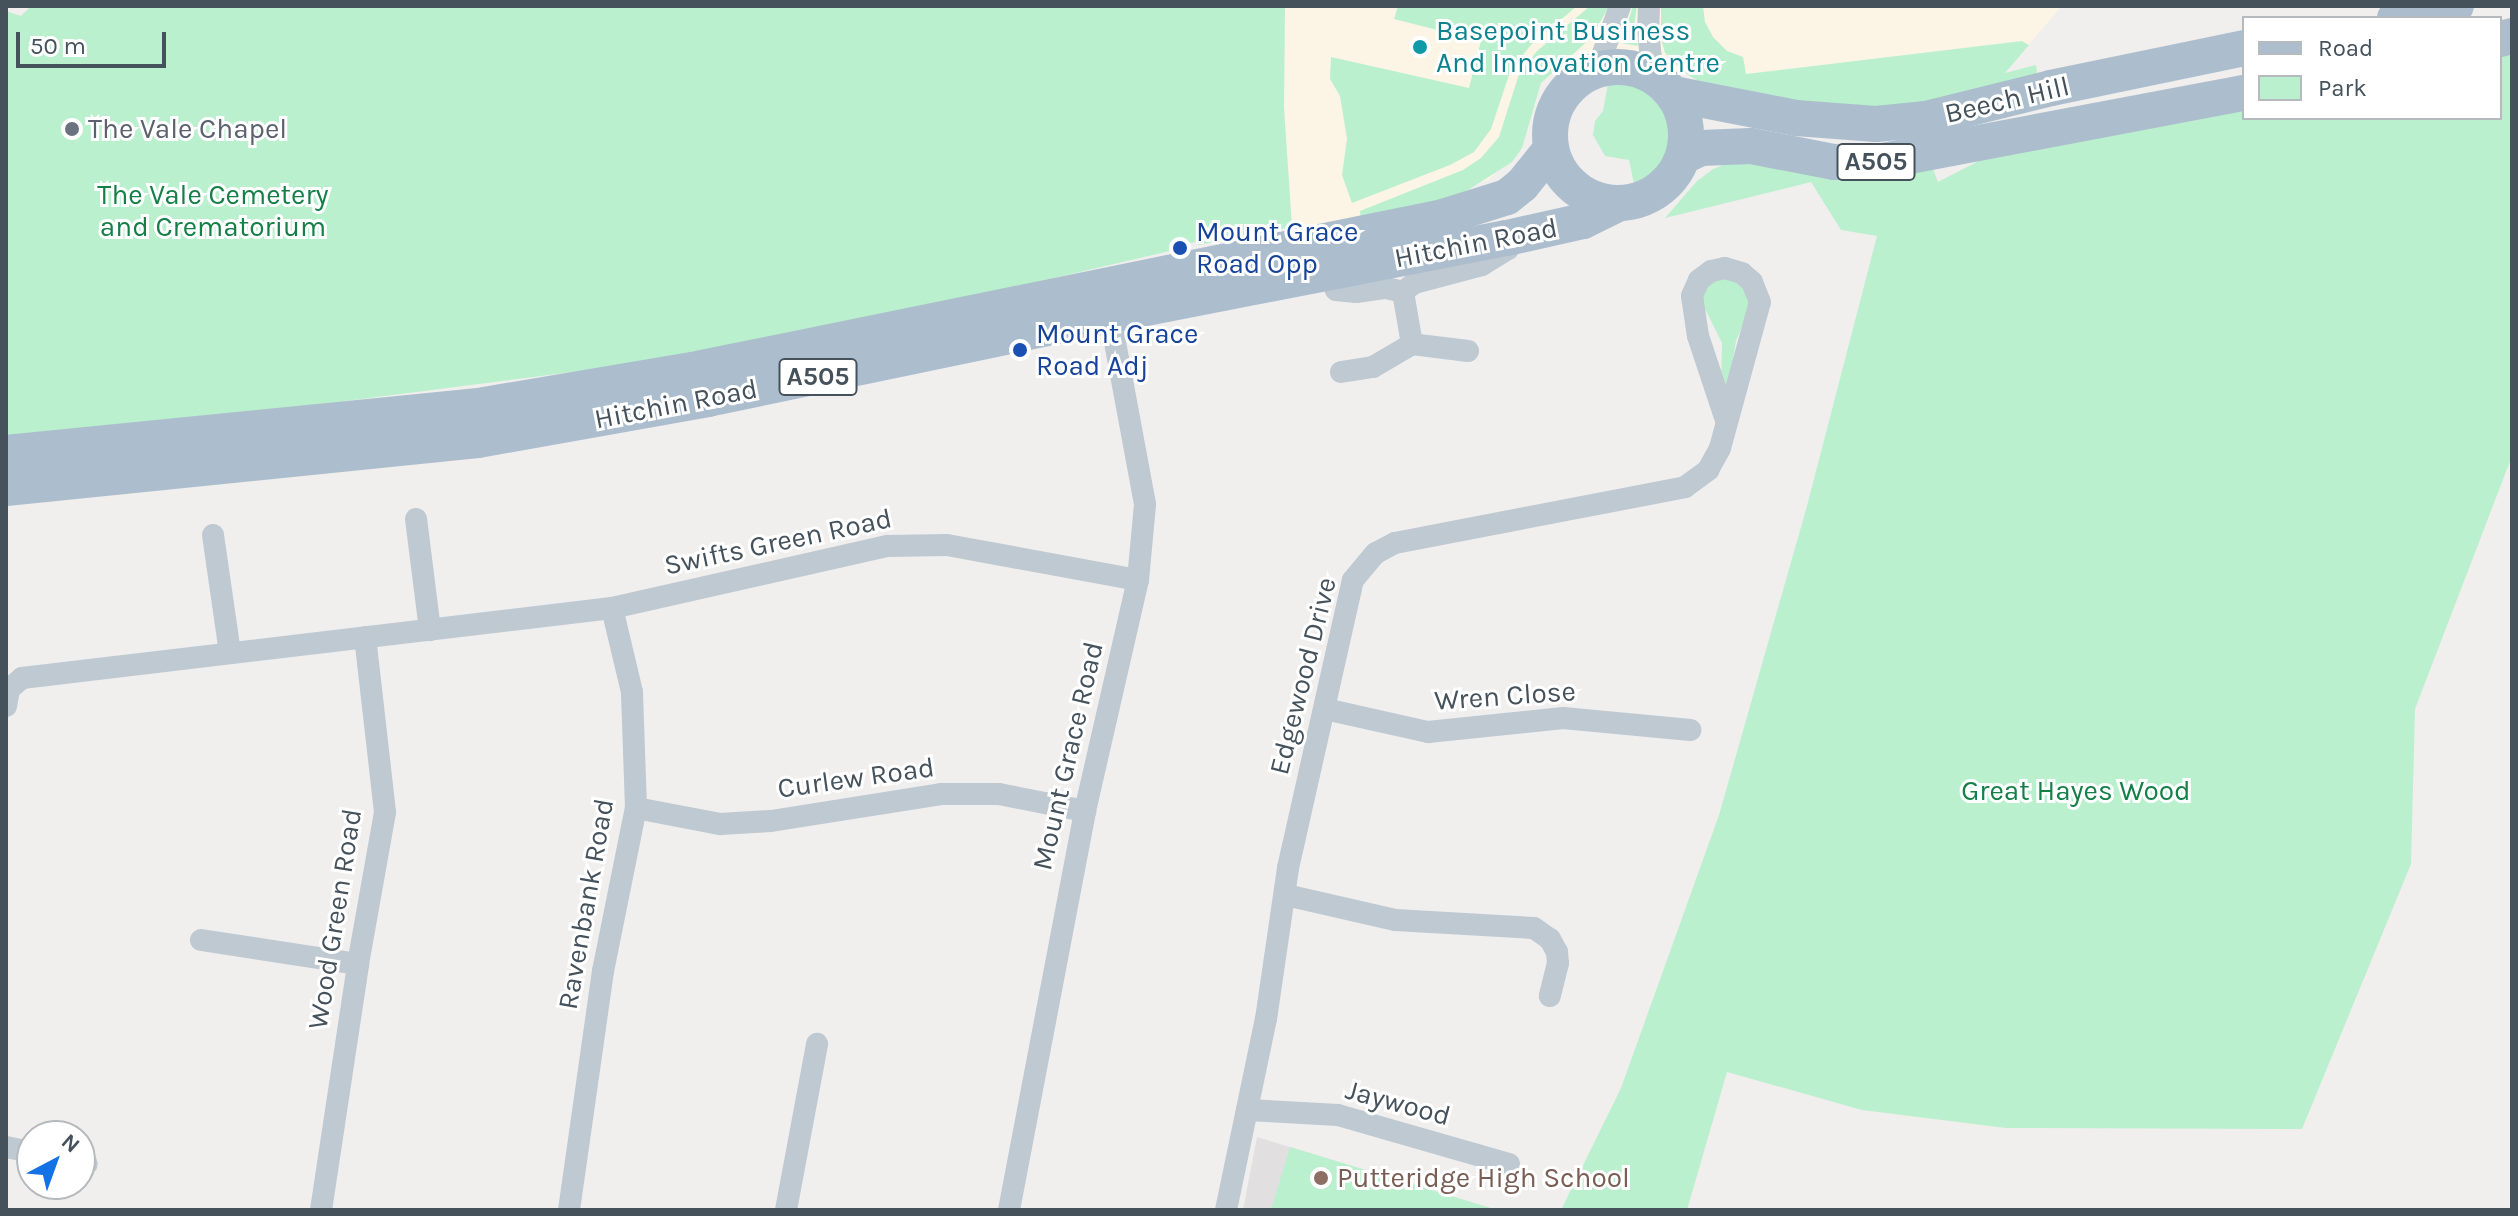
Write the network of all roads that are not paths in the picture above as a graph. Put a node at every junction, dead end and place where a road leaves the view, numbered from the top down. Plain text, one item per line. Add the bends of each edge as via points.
1 (1620, 6) edge
2 (1649, 6) edge
3 (2456, 6) edge
4 (2405, 16) edge
5 (2242, 48) edge
6 (1597, 70) junction
7 (1663, 85) junction
8 (2242, 93) edge
9 (1551, 149) junction
10 (1684, 156) junction
11 (1618, 204) junction
12 (1507, 238) junction
13 (1329, 273) junction
14 (1403, 292) junction
15 (1107, 301) junction
16 (1412, 344) junction
17 (1468, 351) dead end
18 (1341, 372) dead end
19 (1726, 420) junction
20 (6, 453) edge
21 (6, 488) edge
22 (416, 519) dead end
23 (213, 535) dead end
24 (1138, 580) junction
25 (612, 608) junction
26 (430, 630) junction
27 (365, 637) junction
28 (230, 653) junction
29 (6, 706) edge
30 (1325, 709) junction
31 (1690, 730) dead end
32 (636, 808) junction
33 (1085, 811) junction
34 (1286, 895) junction
35 (201, 940) dead end
36 (358, 964) junction
37 (1550, 996) dead end
38 (817, 1044) dead end
39 (1247, 1110) junction
40 (1509, 1164) dead end
41 (321, 1210) edge
42 (569, 1210) edge
43 (786, 1210) edge
44 (1009, 1210) edge
45 (1226, 1210) edge

1 - 6 street
2 - 7 street via 1648,31
3 - 4 main road
5 - 7 main road, Beech Hill / A505 via 1926,119 1876,124 1796,118
6 - 7 main road, A505 via 1626,67
6 - 9 main road via 1562,95 1551,120
7 - 10 main road via 1686,123
8 - 10 main road, Beech Hill / A505 via 1883,161 1834,162 1751,146 1701,148
9 - 11 main road via 1557,167 1582,194
9 - 15 main road, Hitchin Road / A505 via 1522,185 1488,205
10 - 11 main road, A505 via 1666,185 1652,196
11 - 12 main road, Hitchin Road / A505 via 1583,221
12 - 13 main road, Hitchin Road / A505
12 - 14 street via 1508,249 1482,265 1414,283
13 - 14 street via 1336,290
13 - 15 main road, Hitchin Road / A505
14 - 16 street
15 - 20 main road, Hitchin Road / A505 via 484,405
15 - 21 main road, Hitchin Road / A505 via 708,399 478,440
15 - 24 street, Mount Grace Road via 1145,504
16 - 17 street
16 - 18 street via 1373,367
19 - 19 street, Edgewood Drive via 1760,302 1752,282 1725,268 1699,280 1692,296 1698,336
19 - 30 street, Edgewood Drive via 1708,470 1685,487 1395,543 1376,553 1353,580
22 - 26 street
23 - 28 street
24 - 25 street, Swifts Green Road via 947,545 888,546
24 - 33 street, Mount Grace Road
25 - 26 street, Swifts Green Road
25 - 32 street, Ravenbank Road via 632,692
26 - 27 street, Swifts Green Road
27 - 28 street, Swifts Green Road
27 - 36 street, Wood Green Road via 385,812
28 - 29 street, Swifts Green Road via 22,678 9,689
30 - 31 street, Wren Close via 1428,732 1563,718
30 - 34 street, Edgewood Drive
32 - 33 street, Curlew Road via 720,824 941,794 999,794
32 - 42 street, Ravenbank Road via 603,971
33 - 44 street, Mount Grace Road
34 - 37 street via 1395,920 1534,928 1557,952
34 - 39 street, Edgewood Drive
35 - 36 street
36 - 41 street, Wood Green Road
38 - 43 street
39 - 40 street, Jaywood via 1338,1115 1481,1167
39 - 45 street, Edgewood Drive

